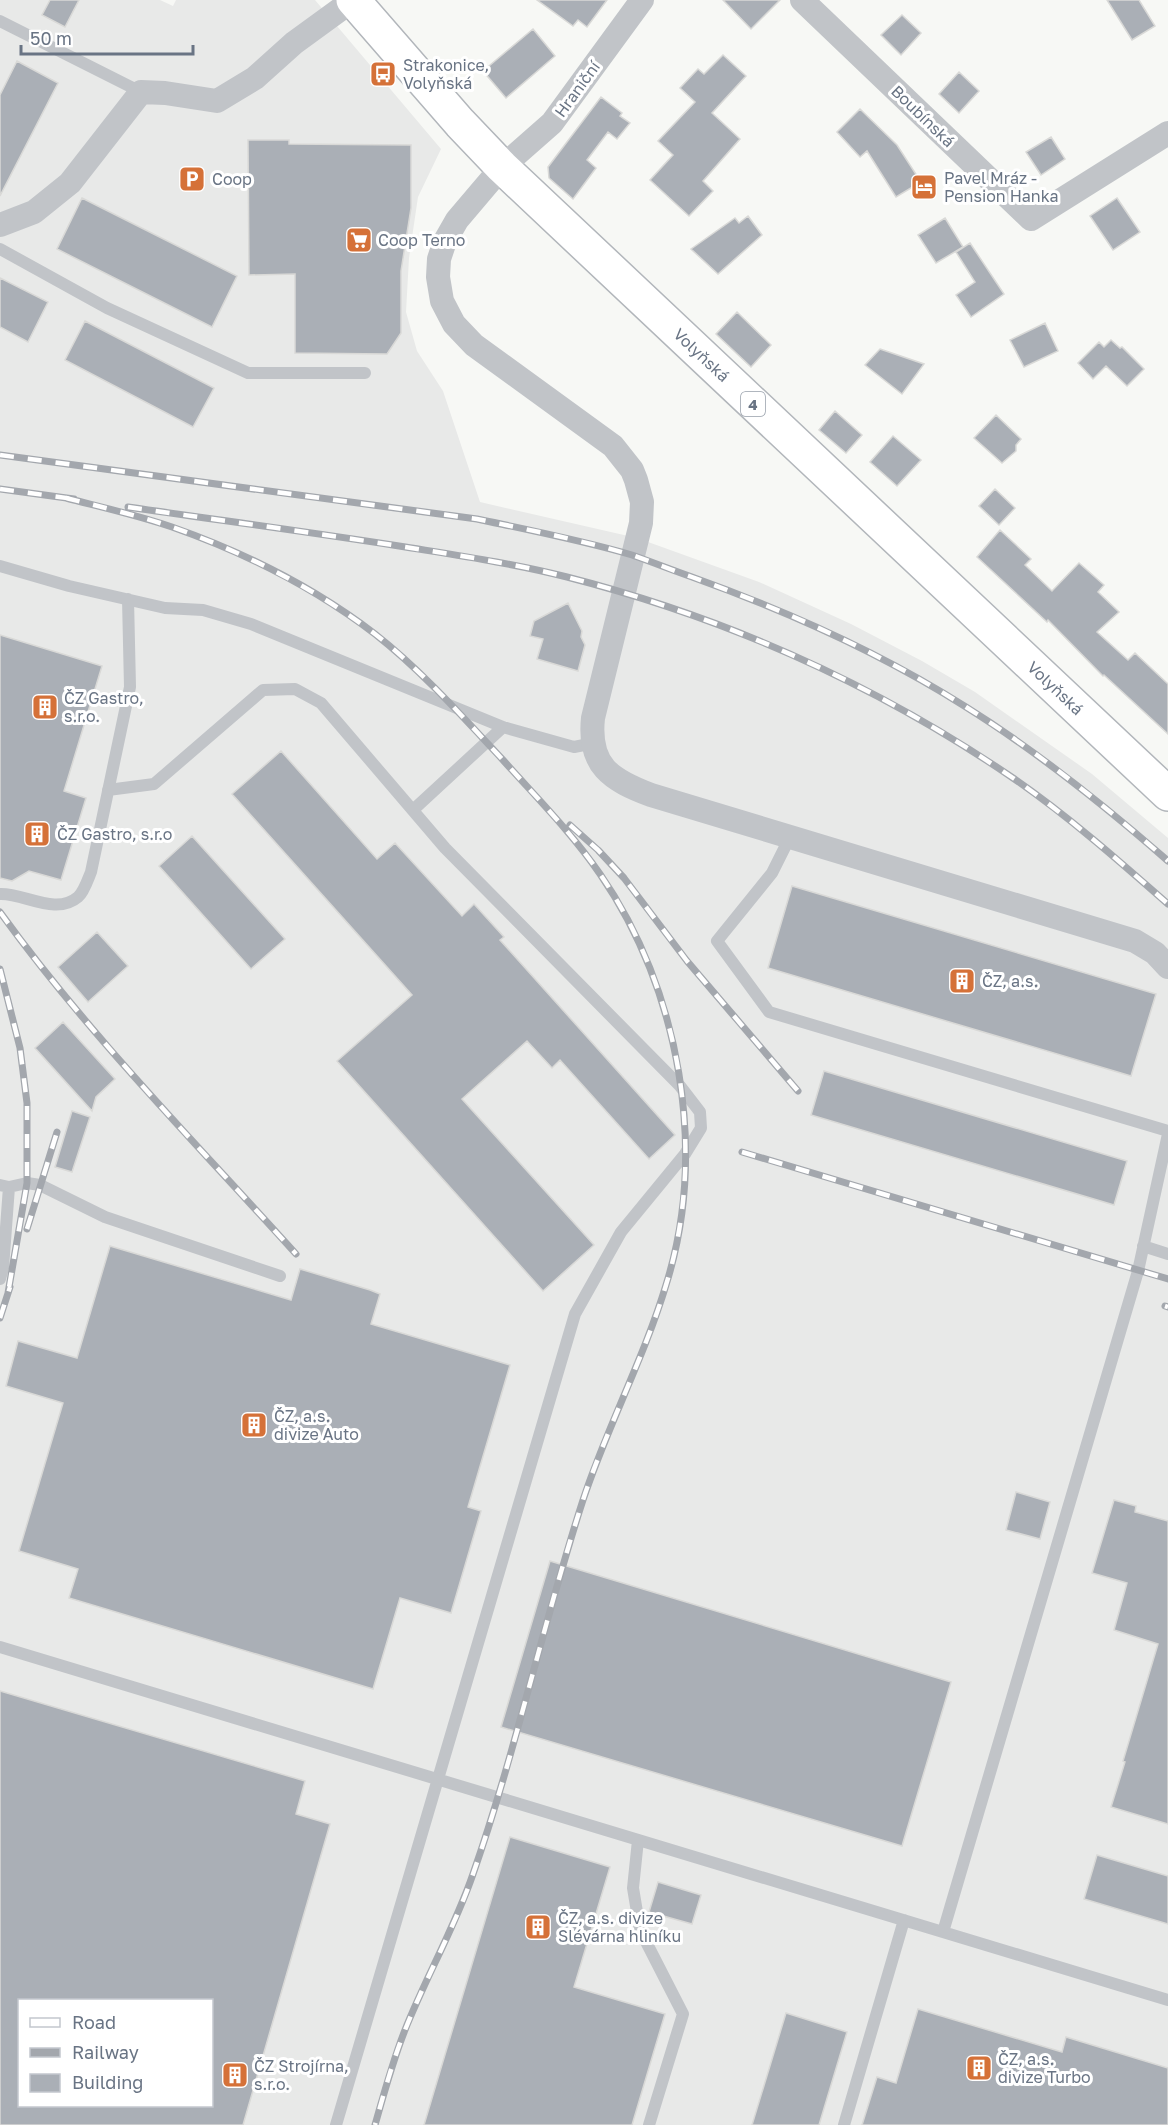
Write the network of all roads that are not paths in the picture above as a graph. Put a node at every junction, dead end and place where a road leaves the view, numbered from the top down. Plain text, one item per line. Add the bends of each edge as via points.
1 (353, 0) edge
2 (642, 0) edge
3 (802, 0) edge
4 (0, 21) edge
5 (141, 92) junction
6 (1168, 133) edge
7 (501, 167) junction
8 (0, 225) edge
9 (0, 249) edge
10 (365, 373) dead end
11 (0, 566) edge
12 (128, 599) junction
13 (503, 727) junction
14 (594, 743) junction
15 (108, 790) junction
16 (1168, 795) edge
17 (413, 810) junction
18 (790, 837) junction
19 (0, 894) edge
20 (1168, 968) edge
21 (1168, 1133) edge
22 (4, 1186) edge
23 (1143, 1246) junction
24 (1168, 1254) edge
25 (280, 1276) dead end
26 (0, 1279) edge
27 (0, 1647) edge
28 (438, 1780) junction
29 (638, 1840) junction
30 (904, 1920) junction
31 (943, 1932) junction
32 (1168, 2000) edge
33 (336, 2125) edge
34 (649, 2125) edge
35 (844, 2125) edge

1 - 5 street via 294,43 255,78 217,101
1 - 7 main road, Volyňská / 4
2 - 7 street, Hraniční via 552,123
3 - 6 street, Boubínská via 1030,219
4 - 5 lane
5 - 8 street via 70,183 34,212
7 - 14 street, Hraniční via 445,240 438,277 442,301 454,324 474,345 613,446 632,470 642,502 641,523 593,718
7 - 16 main road, Volyňská / 4
9 - 10 lane via 107,308 248,373
11 - 12 lane
12 - 13 lane via 165,608 203,610 251,624
12 - 15 lane via 130,687
13 - 14 lane via 574,747
13 - 17 lane
14 - 18 street via 602,766 623,784
15 - 17 lane via 154,784 264,690 295,689 321,703
15 - 19 lane via 91,872 79,897 60,905 12,893
17 - 28 lane via 445,849 680,1086 700,1112 701,1128 685,1154 621,1232 575,1314
18 - 20 street via 1135,941 1155,953
18 - 21 lane via 772,873 717,941 769,1012
21 - 23 lane
22 - 25 lane via 40,1185 105,1217
22 - 26 lane
23 - 24 lane
23 - 31 lane
27 - 28 lane
28 - 29 lane
28 - 33 lane
29 - 30 lane
29 - 34 lane via 633,1887 640,1930 683,2014
30 - 31 lane
30 - 35 lane
31 - 32 lane

